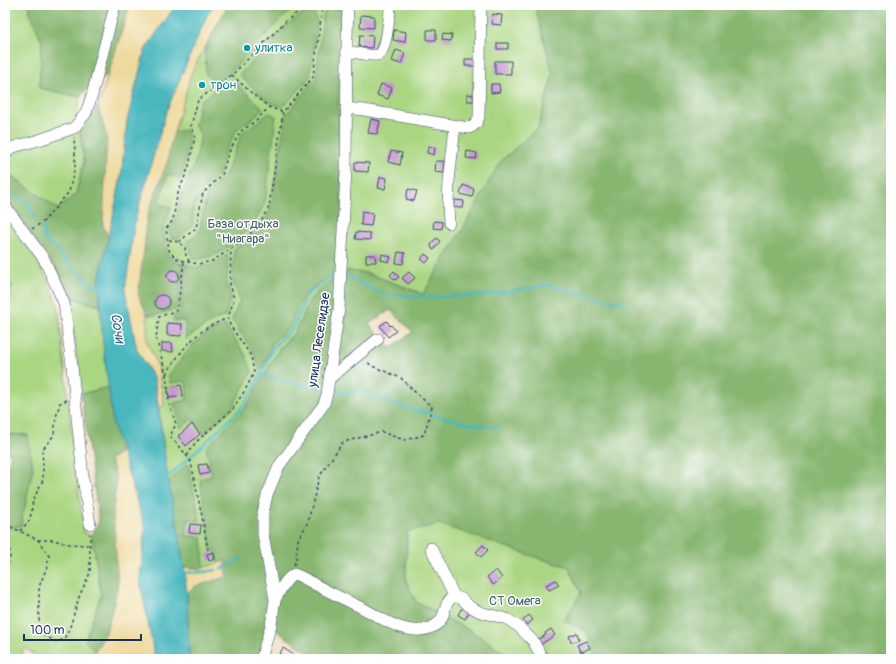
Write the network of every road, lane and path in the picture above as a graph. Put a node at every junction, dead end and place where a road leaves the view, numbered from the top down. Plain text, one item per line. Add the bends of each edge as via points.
1 (115, 5) edge
2 (314, 5) edge
3 (325, 5) edge
4 (348, 5) edge
5 (390, 5) edge
6 (481, 5) edge
7 (346, 51) junction
8 (232, 75) junction
9 (269, 107) junction
10 (346, 108) junction
11 (283, 112) junction
12 (455, 126) junction
13 (74, 128) junction
14 (5, 155) edge
15 (5, 206) edge
16 (449, 224) dead end
17 (26, 234) junction
18 (168, 240) junction
19 (179, 242) junction
20 (231, 249) junction
21 (184, 261) junction
22 (190, 262) junction
23 (228, 318) junction
24 (378, 339) dead end
25 (359, 354) junction
26 (166, 374) junction
27 (329, 379) junction
28 (75, 395) junction
29 (187, 456) junction
30 (5, 524) edge
31 (90, 524) joint
32 (10, 526) junction
33 (20, 531) junction
34 (38, 540) junction
35 (89, 545) junction
36 (431, 548) dead end
37 (208, 550) dead end
38 (5, 576) edge
39 (290, 577) junction
40 (454, 596) junction
41 (275, 600) junction
42 (261, 659) edge
43 (543, 659) edge

1 - 13 street via 86,113
2 - 3 path
2 - 8 path via 306,6 286,21
3 - 4 path
3 - 11 path via 312,77
4 - 7 street, улица Леселидзе
5 - 7 street via 385,42 381,52 373,55
6 - 12 street via 477,123 469,128
7 - 10 street, улица Леселидзе
8 - 9 path
8 - 18 path via 198,100 191,126 195,137 189,166 177,196 172,220 166,229
9 - 11 path
9 - 19 path via 257,120 240,132 228,154 222,175 203,193 196,228
10 - 12 street
10 - 27 street, улица Леселидзе via 346,170 339,310
11 - 20 path via 268,207 258,227
12 - 16 street via 449,181
13 - 14 street via 10,148
13 - 17 path via 75,168 69,192 44,221
15 - 17 street
17 - 28 street via 44,259 64,303
18 - 19 path
18 - 21 path via 169,250 175,258
19 - 22 path via 185,248
20 - 22 path via 212,261 198,264
20 - 23 path via 230,283 234,299
21 - 22 path
21 - 26 path via 177,310 159,318 156,338
23 - 26 path via 209,326 197,335 182,350
23 - 29 path via 230,325 252,356 254,373 233,409 196,442
24 - 25 street
25 - 27 street
25 - 39 path via 372,366 401,378 432,407 424,435 404,440 382,432 343,442 319,477 308,522 298,540 296,559
26 - 29 path via 169,404 176,424 170,436
27 - 41 street, улица Леселидзе via 324,404 279,466 267,495 263,513 263,534
28 - 31 street
28 - 33 path via 60,403 54,435 42,450 43,480 33,500 30,520
29 - 37 path via 191,462
30 - 32 path
31 - 35 path
32 - 33 path
32 - 38 path via 10,557
33 - 34 path
34 - 35 path
34 - 35 path via 49,556 39,587 40,624 43,635 57,642 64,639 70,627 90,573
36 - 40 street
39 - 40 street via 294,574 299,575 394,625 412,630 424,630 437,624 449,599
39 - 41 street
40 - 43 street via 480,612 507,619 518,626 533,641
41 - 42 street, улица Леселидзе via 271,626

